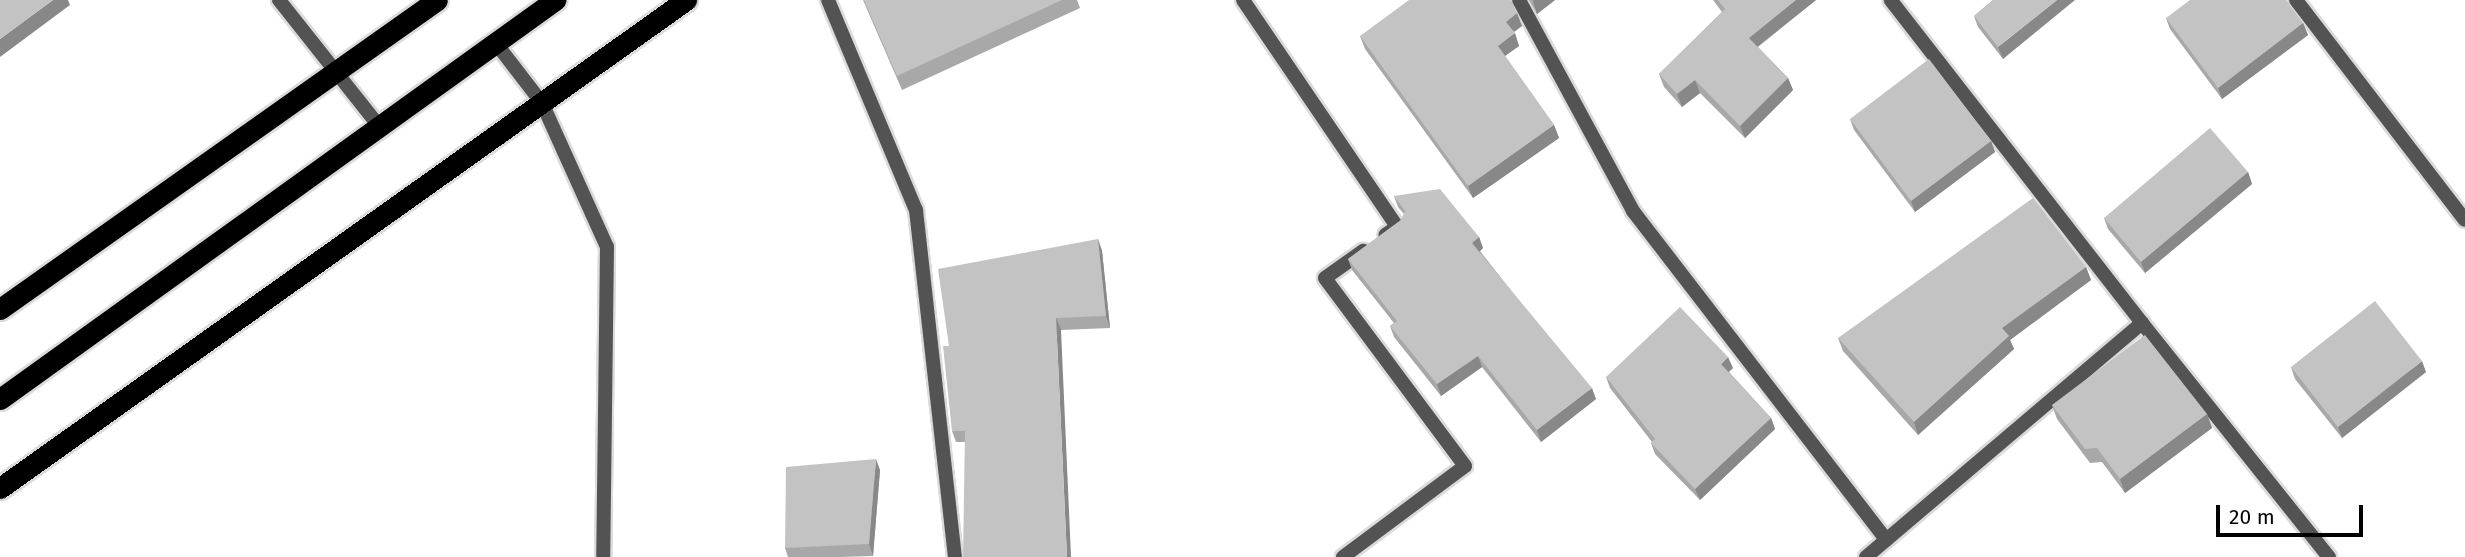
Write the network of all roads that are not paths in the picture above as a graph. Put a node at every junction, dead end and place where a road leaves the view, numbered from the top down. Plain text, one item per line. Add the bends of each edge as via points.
1 (279, 0) edge
2 (437, 0) edge
3 (555, 0) edge
4 (686, 0) edge
5 (828, 0) edge
6 (1243, 0) edge
7 (1519, 0) edge
8 (1891, 0) edge
9 (2296, 0) edge
10 (495, 42) junction
11 (334, 74) junction
12 (541, 103) junction
13 (379, 127) junction
14 (2465, 220) edge
15 (0, 309) edge
16 (2141, 323) junction
17 (0, 399) edge
18 (0, 488) edge
19 (1886, 540) junction
20 (603, 557) edge
21 (955, 557) edge
22 (1343, 557) edge
23 (1866, 557) edge
24 (2329, 557) edge

1 - 11 street
2 - 11 highway
3 - 10 highway
4 - 12 highway
5 - 21 street via 916,211
6 - 22 street via 1397,227 1325,278 1465,466
7 - 19 street via 1633,211
8 - 16 street
9 - 14 street
10 - 12 street
10 - 13 highway
11 - 13 street
11 - 15 highway
12 - 18 highway
12 - 20 street via 607,247
13 - 17 highway
16 - 19 street
16 - 24 street
19 - 23 street

